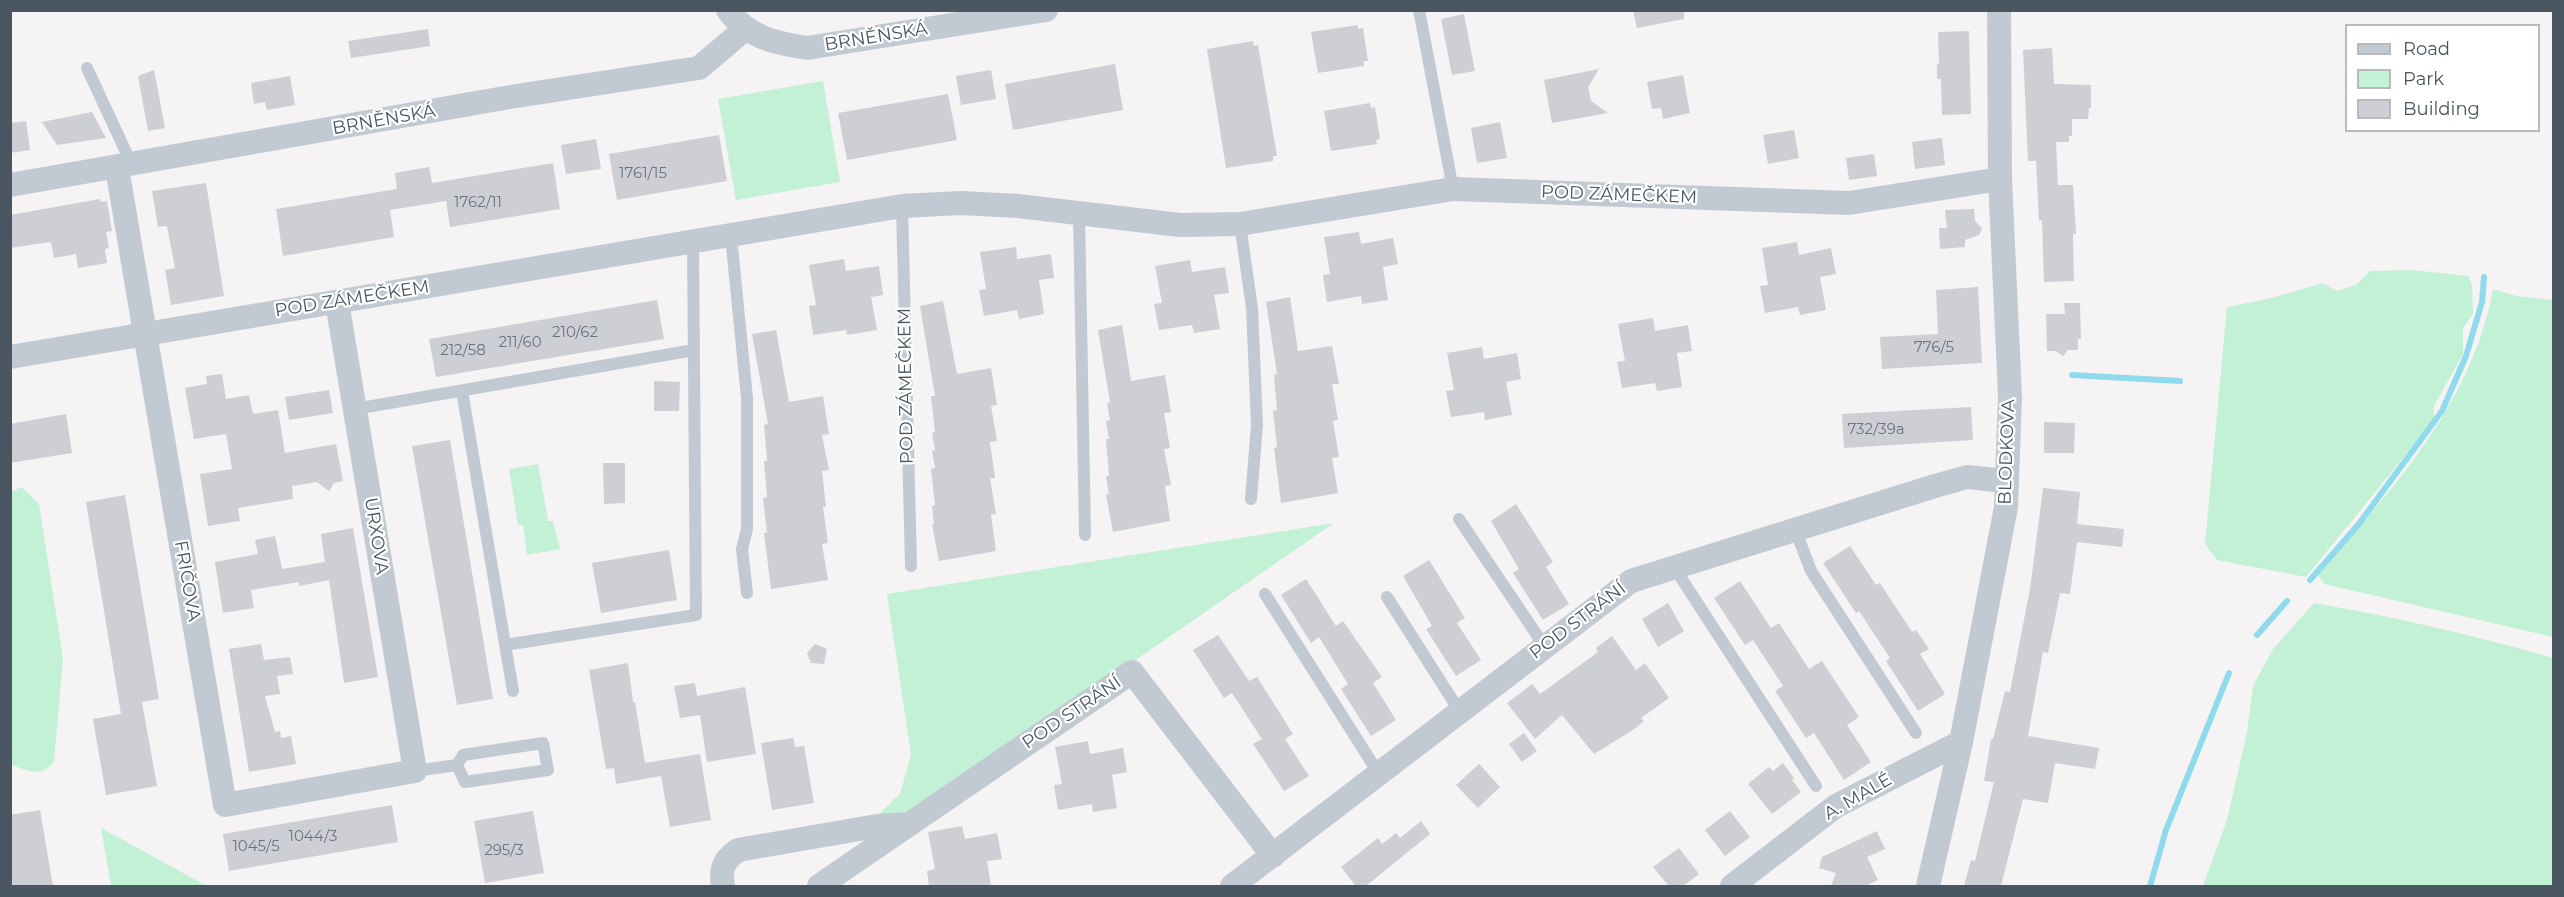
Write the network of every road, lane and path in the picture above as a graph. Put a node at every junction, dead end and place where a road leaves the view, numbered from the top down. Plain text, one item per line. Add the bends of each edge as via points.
1 (728, 10) edge
2 (1046, 10) edge
3 (1419, 10) edge
4 (1999, 10) edge
5 (745, 29) junction
6 (87, 68) dead end
7 (125, 166) junction
8 (2000, 179) junction
9 (10, 185) edge
10 (1453, 189) junction
11 (902, 206) junction
12 (1079, 213) junction
13 (1240, 224) junction
14 (731, 236) junction
15 (693, 242) junction
16 (337, 302) junction
17 (145, 333) junction
18 (694, 350) junction
19 (10, 357) edge
20 (462, 391) junction
21 (355, 409) junction
22 (2006, 481) junction
23 (1251, 499) dead end
24 (1459, 519) dead end
25 (1795, 529) junction
26 (1085, 535) dead end
27 (910, 566) dead end
28 (1674, 567) junction
29 (747, 593) dead end
30 (1265, 594) dead end
31 (1387, 597) dead end
32 (505, 645) junction
33 (1545, 647) junction
34 (513, 691) dead end
35 (1460, 712) junction
36 (1916, 733) dead end
37 (1961, 742) junction
38 (457, 765) junction
39 (415, 771) junction
40 (1379, 774) junction
41 (1816, 786) dead end
42 (910, 824) junction
43 (1273, 856) junction
44 (723, 886) edge
45 (819, 886) edge
46 (1232, 886) edge
47 (1732, 886) edge
48 (1928, 886) edge

1 - 5 street, BRNĚNSKÁ
2 - 5 street, BRNĚNSKÁ via 807,48 774,42
3 - 10 lane
4 - 8 street, BLODKOVA
5 - 7 street, BRNĚNSKÁ via 699,68
6 - 7 lane
7 - 9 street, BRNĚNSKÁ
7 - 17 street, FRIČOVA
8 - 10 street, POD ZÁMEČKEM via 1849,202
8 - 22 street, BLODKOVA via 2010,396
10 - 13 street, POD ZÁMEČKEM
11 - 12 street, POD ZÁMEČKEM via 984,204
11 - 14 street, POD ZÁMEČKEM
11 - 27 lane, POD ZÁMEČKEM
12 - 13 street, POD ZÁMEČKEM via 1180,225
12 - 26 lane
13 - 23 lane via 1252,308 1256,414
14 - 15 street, POD ZÁMEČKEM
14 - 29 lane via 747,398 747,529 742,549
15 - 16 street, POD ZÁMEČKEM
15 - 18 lane
16 - 17 street, POD ZÁMEČKEM
16 - 21 street, URXOVA
17 - 19 street, POD ZÁMEČKEM
17 - 39 street, FRIČOVA via 225,805
18 - 20 lane
18 - 32 lane via 696,615
20 - 21 lane
20 - 32 lane
21 - 39 street, URXOVA
22 - 25 street, POD STRÁNÍ via 1967,477
22 - 37 street, BLODKOVA via 2006,507
24 - 33 lane
25 - 28 street, POD STRÁNÍ
25 - 36 lane via 1811,571
28 - 33 street, POD STRÁNÍ via 1631,580
28 - 41 lane
30 - 40 lane
31 - 35 lane
32 - 34 lane
33 - 35 street, POD STRÁNÍ
35 - 40 street, POD STRÁNÍ
37 - 47 street, A. MALÉ via 1836,806
37 - 48 street, BLODKOVA
38 - 38 lane via 463,755 543,743 548,770 465,782
38 - 39 lane
40 - 43 street, POD STRÁNÍ
42 - 43 street, POD STRÁNÍ via 1132,672
42 - 44 street via 738,850 727,858 721,871
42 - 45 street, POD STRÁNÍ
43 - 46 street, POD STRÁNÍ

